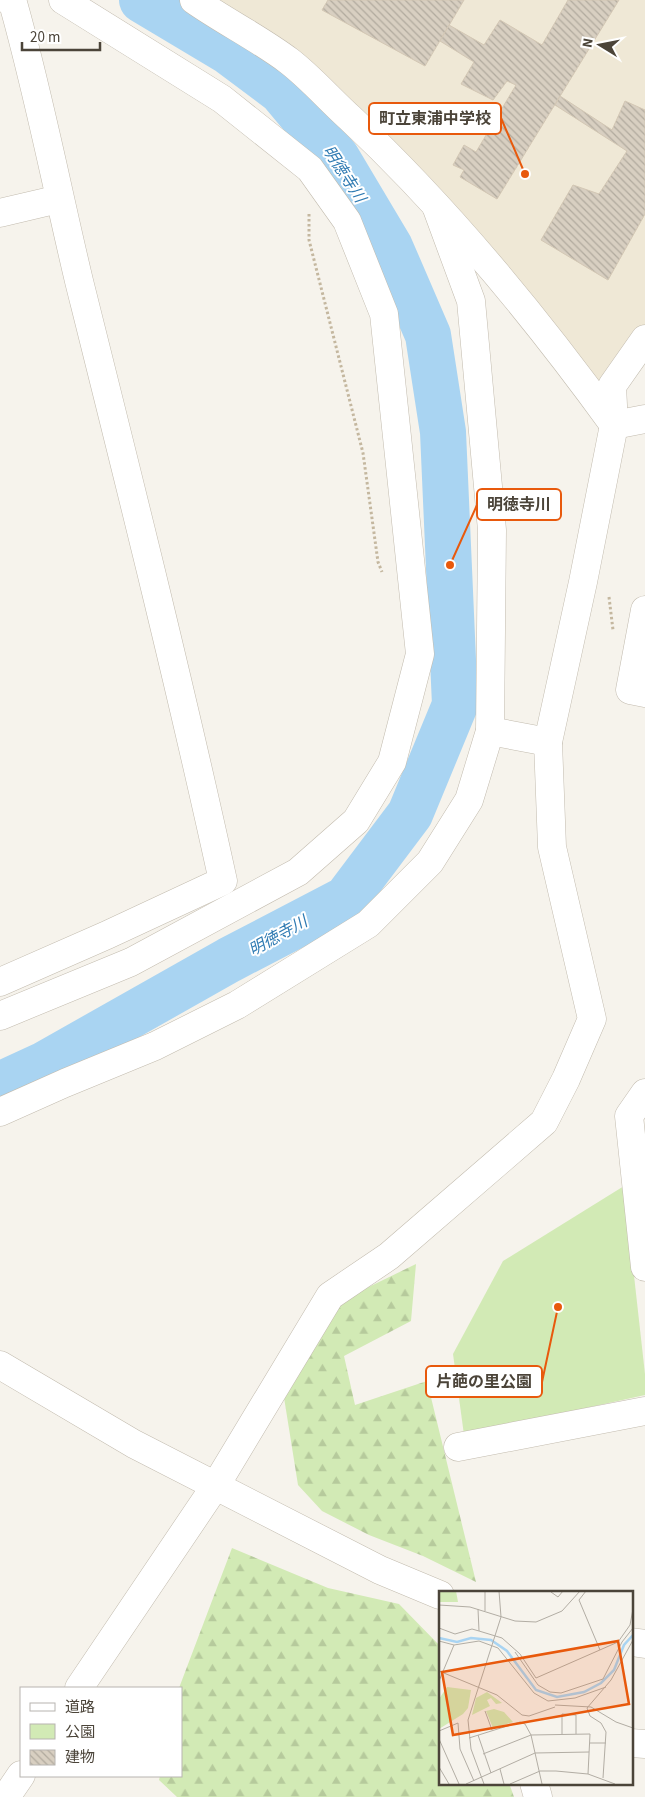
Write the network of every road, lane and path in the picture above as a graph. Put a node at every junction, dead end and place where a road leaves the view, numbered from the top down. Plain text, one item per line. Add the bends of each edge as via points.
1 (8, 0) edge
2 (64, 0) edge
3 (194, 0) edge
4 (60, 199) junction
5 (436, 206) junction
6 (0, 213) edge
7 (309, 213) dead end
8 (645, 339) edge
9 (645, 419) edge
10 (614, 425) junction
11 (386, 579) dead end
12 (608, 591) dead end
13 (645, 610) edge
14 (614, 640) dead end
15 (645, 693) edge
16 (490, 731) junction
17 (548, 742) junction
18 (0, 982) edge
19 (0, 1016) edge
20 (645, 1093) edge
21 (0, 1112) edge
22 (645, 1267) edge
23 (0, 1365) edge
24 (645, 1411) edge
25 (458, 1447) dead end
26 (216, 1485) junction
27 (439, 1595) edge
28 (632, 1642) edge
29 (645, 1644) edge
30 (80, 1687) edge
31 (632, 1743) edge
32 (645, 1744) edge
33 (20, 1776) edge
34 (534, 1784) edge
35 (0, 1792) edge
36 (7, 1797) edge
37 (538, 1797) edge

1 - 4 street via 13,3 23,39
2 - 19 street via 222,99 310,169 348,221 384,314 420,654 392,762 356,821 298,872 131,962
3 - 5 street via 289,61 375,142
4 - 6 street
4 - 18 street via 197,761 223,881
5 - 10 street via 518,300
5 - 16 street via 471,301 492,530
7 - 11 path via 309,240 363,453 378,562
8 - 10 street via 612,386
9 - 10 street
10 - 17 street
12 - 14 path
13 - 15 street via 630,690
16 - 17 street
16 - 21 street via 469,800 430,862 368,924 237,1005 155,1046
17 - 26 street via 552,847 592,1019 566,1079 544,1122 389,1256 330,1296
20 - 22 street via 629,1116
23 - 26 street via 134,1444
24 - 25 street
26 - 27 street via 380,1570
26 - 30 street
28 - 29 street
31 - 32 street
33 - 36 street
34 - 37 street
35 - 36 street

